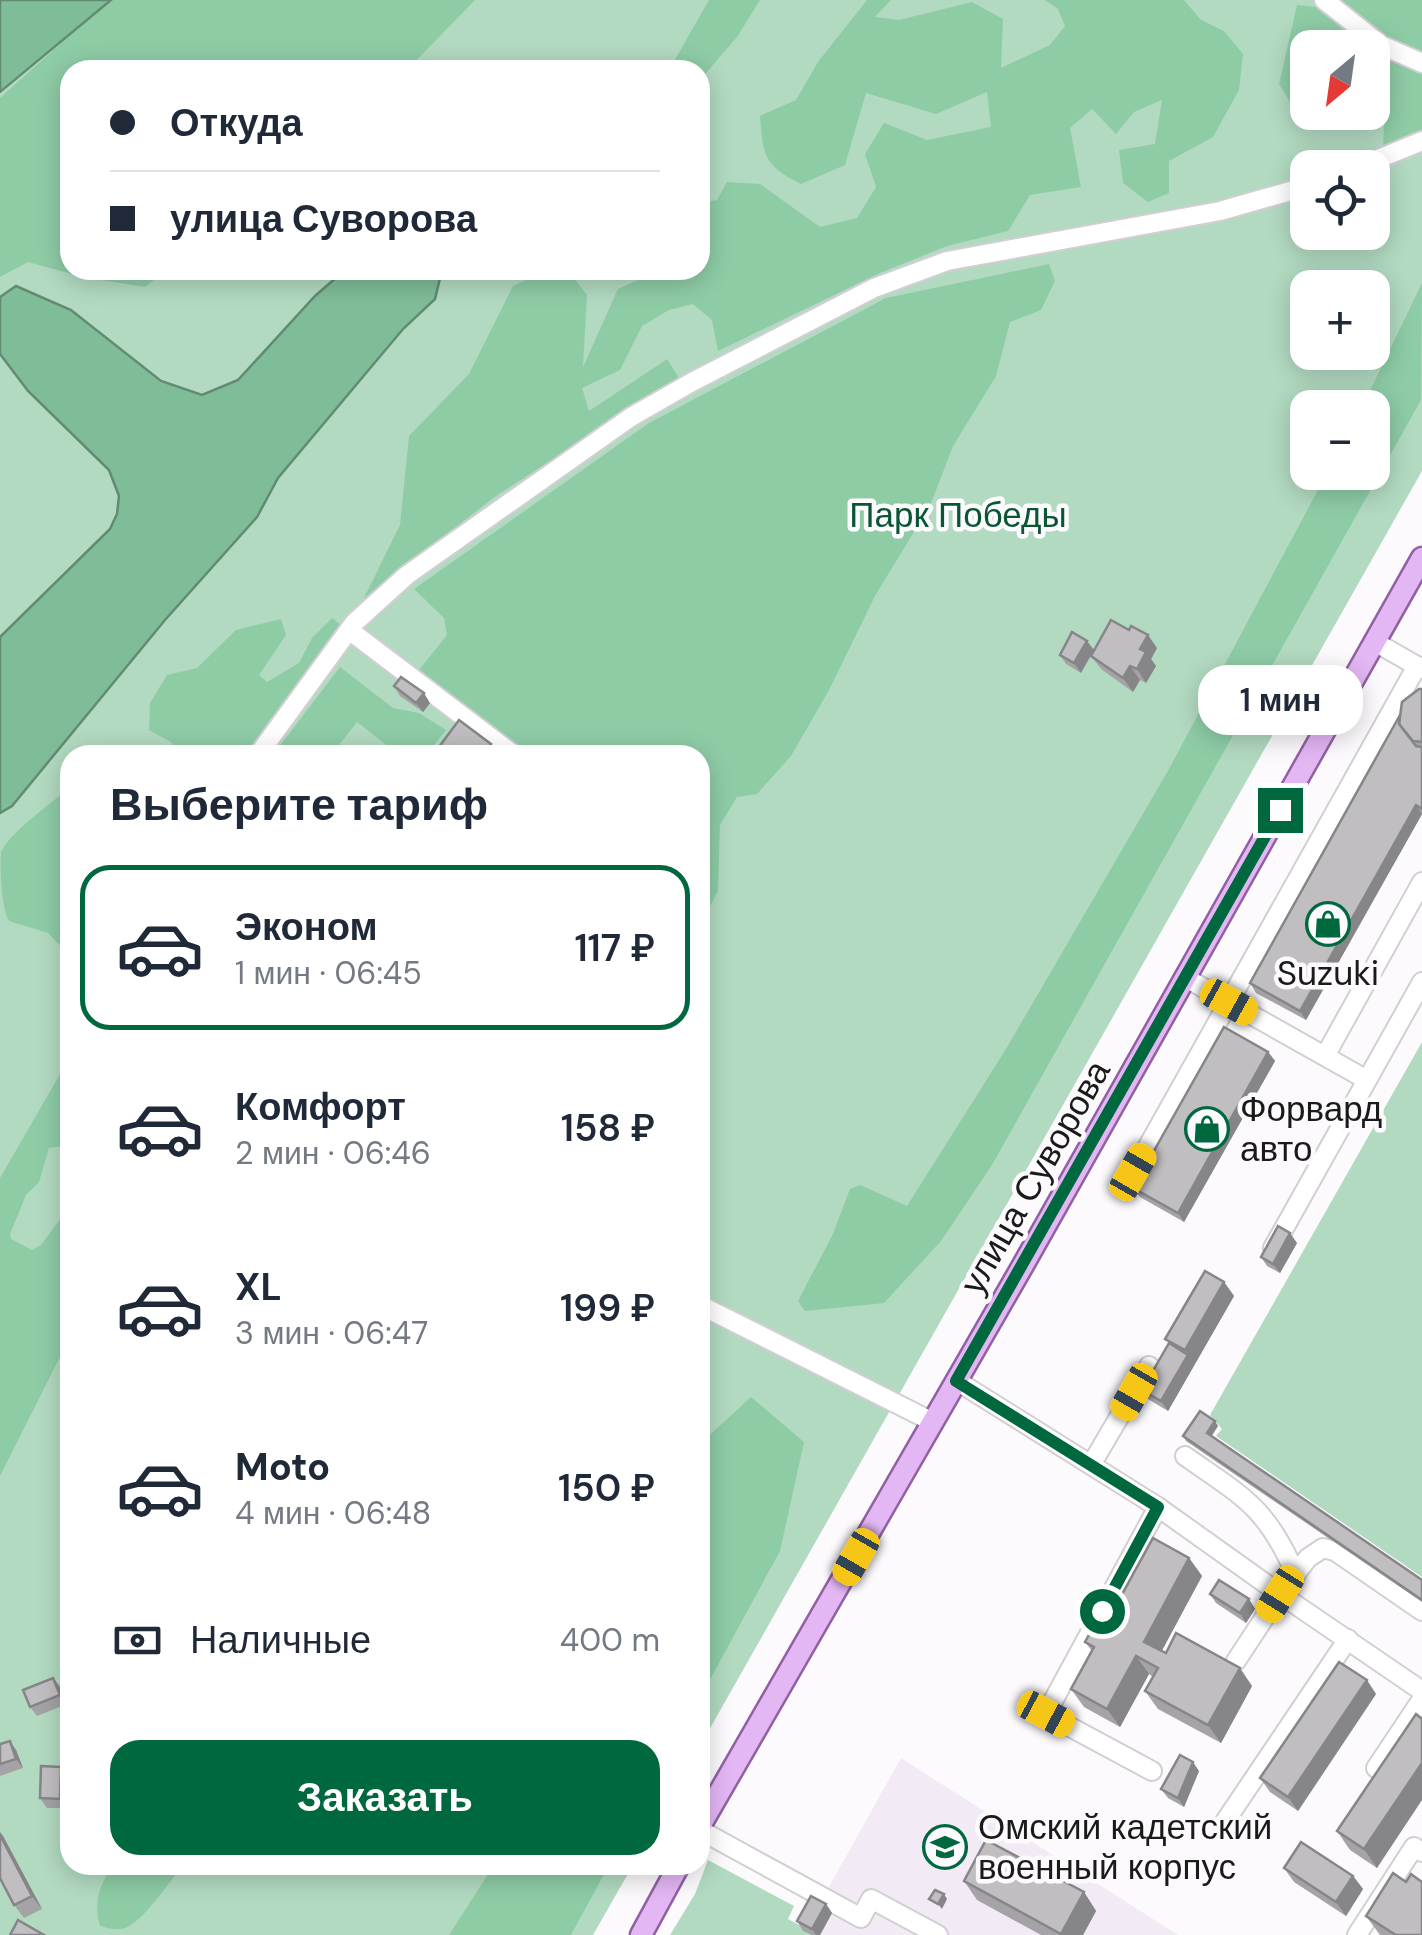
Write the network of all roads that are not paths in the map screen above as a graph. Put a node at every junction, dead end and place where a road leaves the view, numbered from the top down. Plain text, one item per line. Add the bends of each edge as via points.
1 (1324, 0) edge
2 (1422, 63) edge
3 (1422, 141) edge
4 (1390, 154) edge
5 (1290, 191) edge
6 (1422, 558) edge
7 (349, 630) junction
8 (1375, 642) junction
9 (1420, 667) edge
10 (265, 745) edge
11 (501, 745) edge
12 (1422, 882) edge
13 (1186, 978) junction
14 (1422, 982) edge
15 (1229, 1002) junction
16 (1324, 1056) junction
17 (1367, 1080) junction
18 (1133, 1172) dead end
19 (1270, 1253) edge
20 (710, 1310) edge
21 (1149, 1366) dead end
22 (956, 1381) junction
23 (933, 1422) junction
24 (1185, 1456) dead end
25 (1092, 1465) junction
26 (1158, 1507) junction
27 (1296, 1574) junction
28 (1280, 1594) junction
29 (1422, 1611) edge
30 (1348, 1639) junction
31 (1236, 1661) edge
32 (1422, 1691) edge
33 (1422, 1700) edge
34 (1376, 1768) edge
35 (1152, 1772) dead end
36 (710, 1811) edge
37 (1222, 1826) dead end
38 (710, 1834) edge
39 (1422, 1852) edge
40 (673, 1875) edge
41 (861, 1918) junction
42 (640, 1935) edge
43 (852, 1935) edge
44 (938, 1935) edge
45 (1357, 1935) edge

1 - 2 lane via 1381,45
3 - 4 lane
5 - 7 lane via 1220,211 947,262 874,288 631,417 407,574
6 - 8 main road, улица Суворова
7 - 10 lane
7 - 11 lane
8 - 9 lane
8 - 13 main road, улица Суворова
9 - 15 lane
12 - 16 lane
13 - 15 lane
13 - 22 main road, улица Суворова
14 - 17 lane
15 - 16 lane
15 - 18 lane
16 - 17 lane
17 - 19 lane
20 - 23 lane
21 - 25 lane
22 - 23 main road, улица Суворова
22 - 25 lane
23 - 36 main road, улица Суворова
24 - 27 lane via 1256,1506 1279,1535
25 - 26 lane
26 - 28 lane
26 - 35 lane via 1046,1714
27 - 28 lane
27 - 29 lane via 1323,1548 1336,1551
28 - 30 lane
28 - 31 lane
30 - 32 lane
30 - 37 lane
33 - 34 lane
38 - 41 lane
39 - 45 lane via 1414,1847
40 - 42 main road
41 - 43 lane
41 - 44 lane via 872,1898

